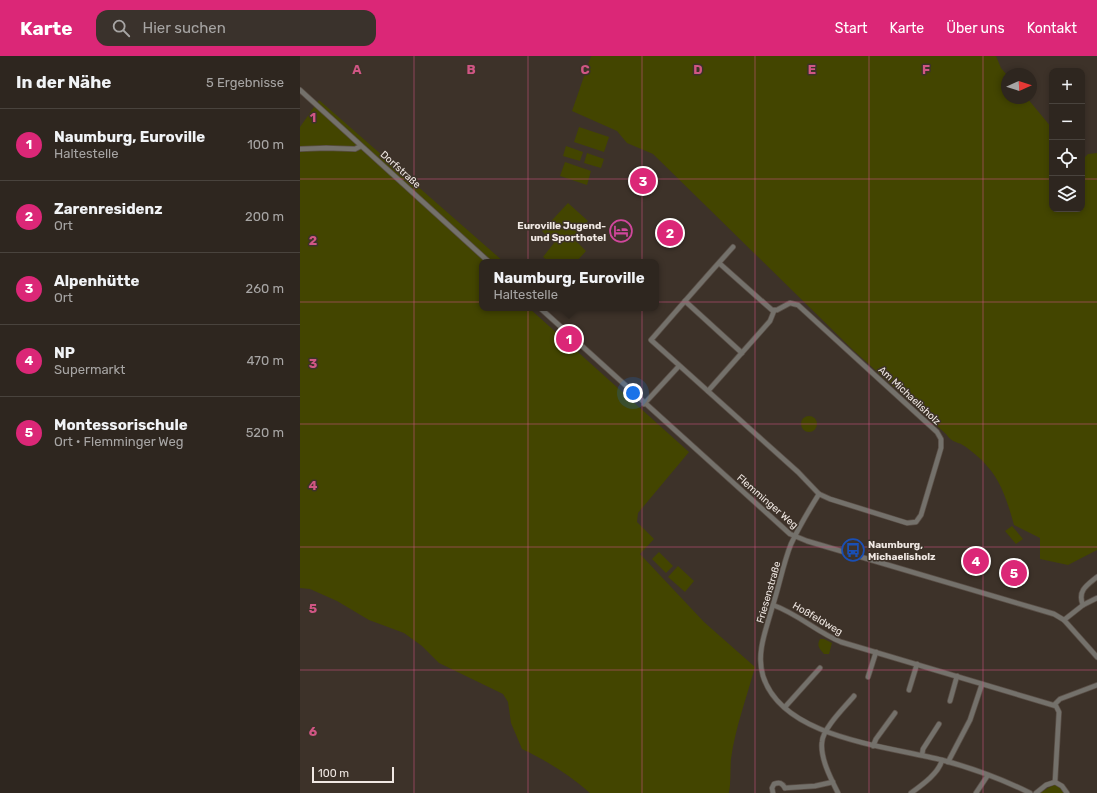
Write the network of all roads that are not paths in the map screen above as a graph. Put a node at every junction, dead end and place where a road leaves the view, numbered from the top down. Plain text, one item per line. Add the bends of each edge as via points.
1 (300, 90) edge
2 (361, 146) junction
3 (300, 150) edge
4 (733, 247) dead end
5 (486, 259) edge
6 (719, 263) junction
7 (685, 301) junction
8 (543, 311) edge
9 (774, 311) junction
10 (742, 353) junction
11 (679, 366) junction
12 (708, 391) junction
13 (644, 404) junction
14 (819, 494) junction
15 (795, 536) junction
16 (1097, 577) edge
17 (1097, 598) edge
18 (774, 605) junction
19 (1083, 605) junction
20 (1064, 620) junction
21 (876, 652) junction
22 (1097, 657) edge
23 (917, 664) junction
24 (820, 668) dead end
25 (957, 676) junction
26 (868, 677) dead end
27 (982, 684) junction
28 (1097, 685) edge
29 (909, 690) dead end
30 (854, 696) dead end
31 (950, 701) dead end
32 (1054, 705) junction
33 (785, 707) junction
34 (895, 713) dead end
35 (938, 724) dead end
36 (826, 731) junction
37 (873, 746) junction
38 (922, 755) junction
39 (942, 760) junction
40 (948, 762) junction
41 (988, 775) junction
42 (833, 782) junction
43 (1055, 782) junction
44 (784, 791) edge
45 (774, 793) edge
46 (838, 793) edge
47 (911, 793) edge
48 (976, 793) edge
49 (1030, 793) edge
50 (1036, 793) edge
51 (1067, 793) edge

1 - 2 street, Dorfstraße
2 - 3 street via 355,149
2 - 5 street, Dorfstraße
4 - 6 street, Am Michaelisholz
6 - 7 street, Am Michaelisholz
6 - 9 street
7 - 10 street
7 - 11 street, Am Michaelisholz via 651,340
8 - 13 street, Flemminger Weg
9 - 10 street via 770,321
9 - 14 street, Am Michaelisholz via 788,303 798,305 932,426 941,438 940,452 921,515 916,522 907,523
10 - 12 street
11 - 12 street, Am Michaelisholz
11 - 13 street
12 - 14 street, Am Michaelisholz
13 - 15 street, Flemminger Weg
14 - 15 street
15 - 18 street, Friesenstraße
15 - 20 street, Flemminger Weg via 1054,614
16 - 19 street via 1082,590 1080,595
17 - 19 street
18 - 21 street, Hoßfeldweg via 792,612 835,639
18 - 33 street, Friesenstraße via 760,653 761,669 766,684
19 - 20 street
20 - 22 street, Flemminger Weg
21 - 23 street, Hoßfeldweg
21 - 26 street
23 - 25 street, Hoßfeldweg
23 - 29 street
24 - 33 street
25 - 27 street, Hoßfeldweg
25 - 31 street
27 - 32 street, Hoßfeldweg
27 - 40 street via 970,720
28 - 32 street via 1060,700
30 - 36 street
32 - 43 street via 1059,712
33 - 36 street via 803,720
34 - 37 street
35 - 38 street
36 - 37 street
36 - 42 street via 821,743
37 - 38 street
38 - 39 street
39 - 40 street
39 - 47 street via 940,766
40 - 41 street
41 - 48 street
41 - 49 street
42 - 44 street
42 - 46 street
43 - 50 street
43 - 51 street
44 - 45 street via 783,784 779,783 774,784

